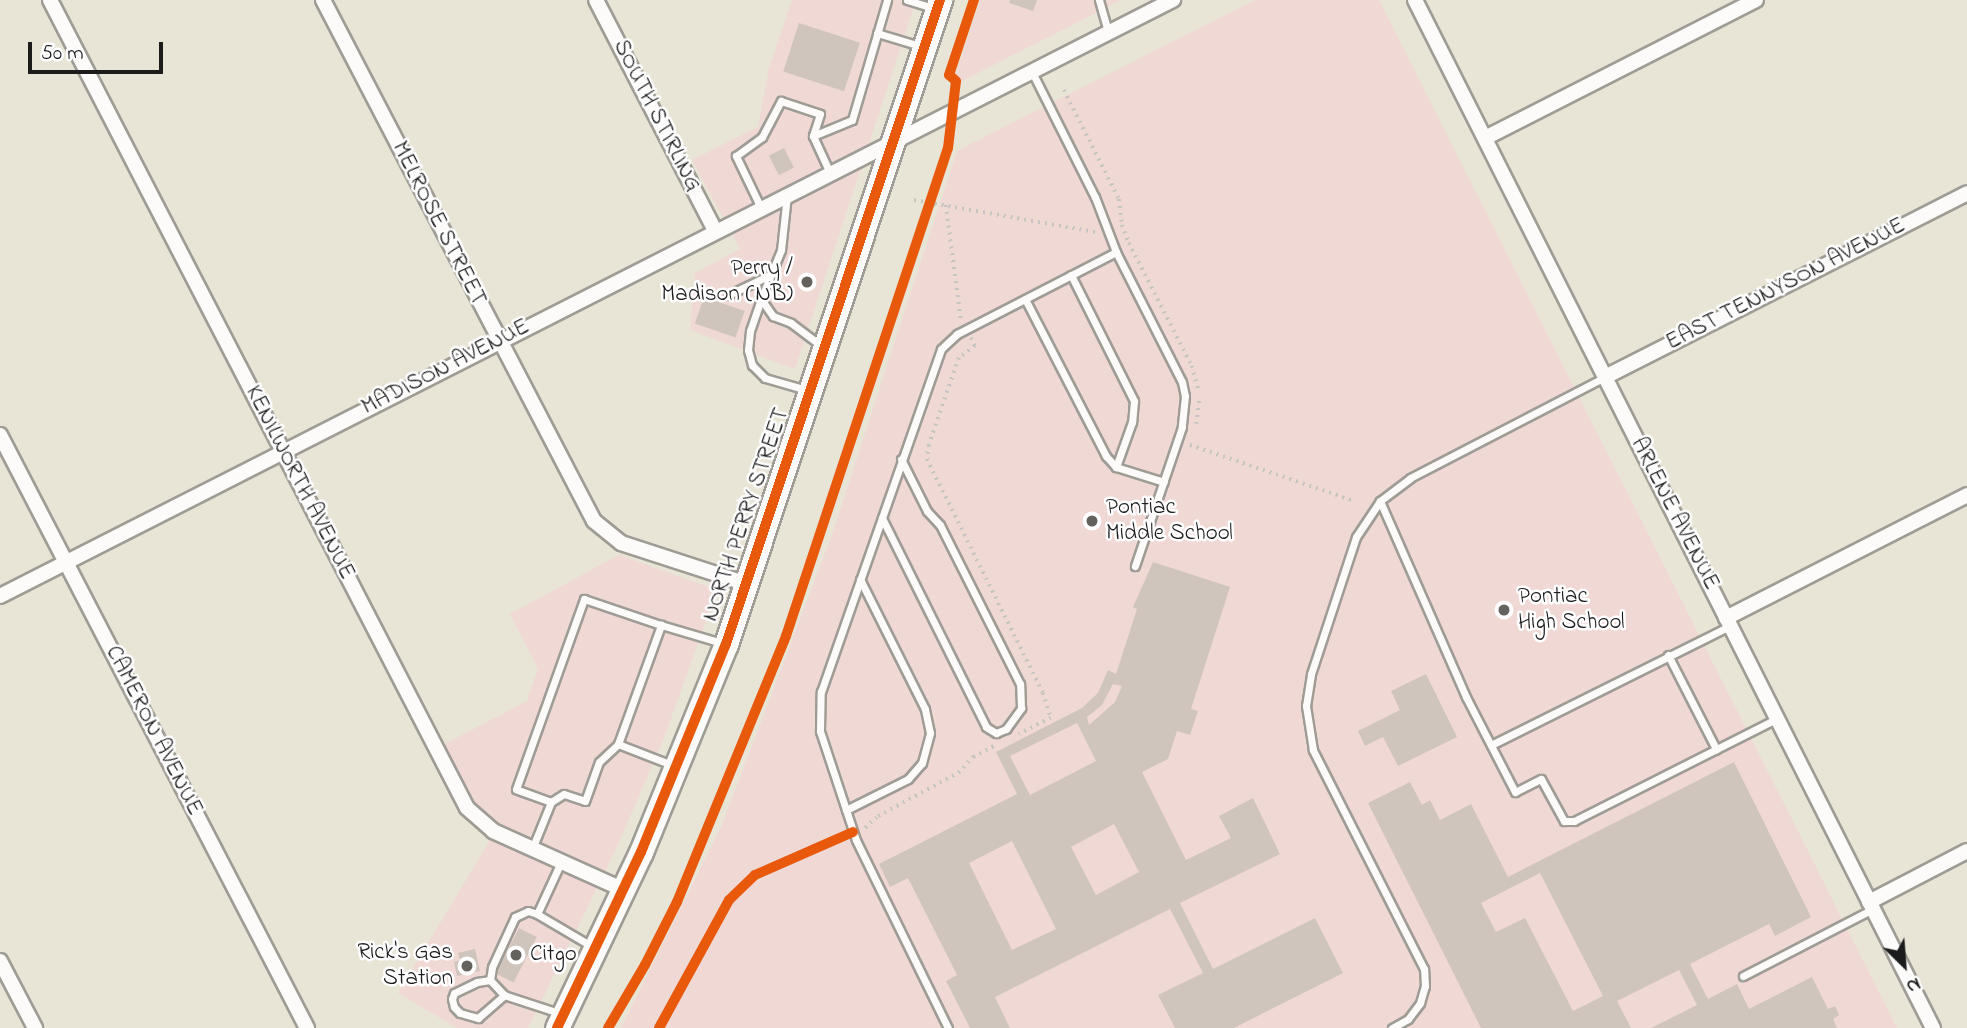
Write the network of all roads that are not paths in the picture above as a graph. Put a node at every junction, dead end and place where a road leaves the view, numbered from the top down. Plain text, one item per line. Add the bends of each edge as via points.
1 (50, 0) edge
2 (323, 0) edge
3 (596, 0) edge
4 (887, 0) edge
5 (907, 0) edge
6 (1099, 0) edge
7 (1173, 0) edge
8 (1415, 0) edge
9 (1756, 0) edge
10 (938, 5) edge
11 (1108, 32) junction
12 (877, 33) junction
13 (924, 48) junction
14 (1031, 71) junction
15 (813, 136) junction
16 (1485, 138) junction
17 (893, 141) junction
18 (830, 173) junction
19 (1967, 193) edge
20 (787, 195) junction
21 (761, 208) junction
22 (715, 232) junction
23 (1116, 252) junction
24 (772, 274) junction
25 (1071, 275) junction
26 (728, 295) dead end
27 (761, 299) junction
28 (1025, 299) junction
29 (499, 341) junction
30 (825, 349) junction
31 (1605, 377) junction
32 (811, 391) junction
33 (0, 435) edge
34 (283, 452) junction
35 (901, 459) junction
36 (1116, 467) junction
37 (1164, 482) junction
38 (1967, 495) edge
39 (1380, 501) junction
40 (882, 518) junction
41 (66, 563) junction
42 (1135, 566) dead end
43 (860, 579) junction
44 (747, 584) junction
45 (0, 597) edge
46 (1728, 622) junction
47 (661, 625) junction
48 (726, 644) junction
49 (1668, 656) junction
50 (1777, 718) junction
51 (618, 744) junction
52 (1491, 745) junction
53 (1716, 749) junction
54 (677, 767) junction
55 (551, 802) junction
56 (846, 810) junction
57 (532, 849) junction
58 (1967, 851) edge
59 (561, 862) junction
60 (624, 890) junction
61 (1871, 906) junction
62 (537, 914) junction
63 (596, 949) junction
64 (0, 961) edge
65 (1743, 976) dead end
66 (490, 980) junction
67 (504, 995) junction
68 (561, 1021) edge
69 (35, 1028) edge
70 (307, 1028) edge
71 (948, 1028) edge
72 (1392, 1028) edge
73 (1933, 1028) edge

1 - 34 street, KENILWORTH AVENUE
2 - 29 street, MELROSE STREET
3 - 22 street, SOUTH STIRLING
4 - 12 lane
5 - 10 lane
6 - 11 lane
7 - 11 street, MADISON AVENUE
8 - 16 street, ARLENE AVENUE
9 - 16 street
10 - 13 main road, NORTH PERRY STREET
11 - 14 street, MADISON AVENUE
12 - 13 lane
12 - 15 lane via 852,120
13 - 17 main road, NORTH PERRY STREET
14 - 17 street, MADISON AVENUE
14 - 23 lane via 1095,197
15 - 18 lane
15 - 21 lane via 820,114 781,101 762,137 736,156
16 - 31 street, ARLENE AVENUE
17 - 18 street, MADISON AVENUE
17 - 30 main road, NORTH PERRY STREET
18 - 20 street, MADISON AVENUE
19 - 31 street, EAST TENNYSON AVENUE
20 - 21 street, MADISON AVENUE
20 - 24 lane via 781,250
21 - 22 street, MADISON AVENUE
22 - 29 street, MADISON AVENUE
23 - 25 lane
23 - 37 lane via 1185,396 1182,427
24 - 26 lane
24 - 27 lane
25 - 28 lane
25 - 36 lane via 1134,401 1132,422
27 - 30 lane via 773,316
27 - 32 lane via 750,331 752,365 765,378
28 - 35 lane via 957,334 941,349
28 - 36 lane via 1106,456
29 - 34 street, MADISON AVENUE
29 - 44 street, MELROSE STREET via 598,527 621,543
30 - 32 main road, NORTH PERRY STREET
31 - 39 lane via 1410,478
31 - 46 street, ARLENE AVENUE
32 - 44 main road, NORTH PERRY STREET
33 - 41 street, CAMERON AVENUE
34 - 41 street, MADISON AVENUE
34 - 57 street, KENILWORTH AVENUE via 467,808 489,828
35 - 40 lane
35 - 40 lane via 927,511 940,525 1020,684 1021,708 1006,729 996,733 986,727
36 - 37 lane
37 - 42 lane
38 - 46 street
39 - 52 lane
39 - 72 lane via 1356,537 1311,674 1306,706 1313,750 1424,969 1420,1003 1408,1019
40 - 43 lane
41 - 45 street, MADISON AVENUE
41 - 70 street, CAMERON AVENUE
43 - 56 lane via 819,704 820,731
43 - 56 lane via 925,709 930,733 922,763 908,779
44 - 48 main road, NORTH PERRY STREET
46 - 49 lane
46 - 50 street, ARLENE AVENUE
47 - 48 lane
47 - 51 lane
47 - 55 lane via 584,599 516,789
48 - 54 main road, NORTH PERRY STREET
49 - 52 lane
49 - 53 lane
50 - 53 lane
50 - 61 street, ARLENE AVENUE
51 - 54 lane
51 - 55 lane via 599,762 585,801 564,794
52 - 53 lane via 1515,792 1541,779 1568,822
54 - 60 main road, NORTH PERRY STREET
55 - 57 lane
56 - 71 lane via 856,840
57 - 59 street, KENILWORTH AVENUE
58 - 61 street
59 - 60 street, KENILWORTH AVENUE
59 - 62 lane
60 - 63 main road, NORTH PERRY STREET
61 - 65 lane
61 - 73 street, ARLENE AVENUE
62 - 63 lane
62 - 66 lane via 528,911 515,917
63 - 68 main road, NORTH PERRY STREET
64 - 69 street
66 - 67 lane
66 - 67 lane via 454,993 454,1007 478,1018
67 - 68 lane

